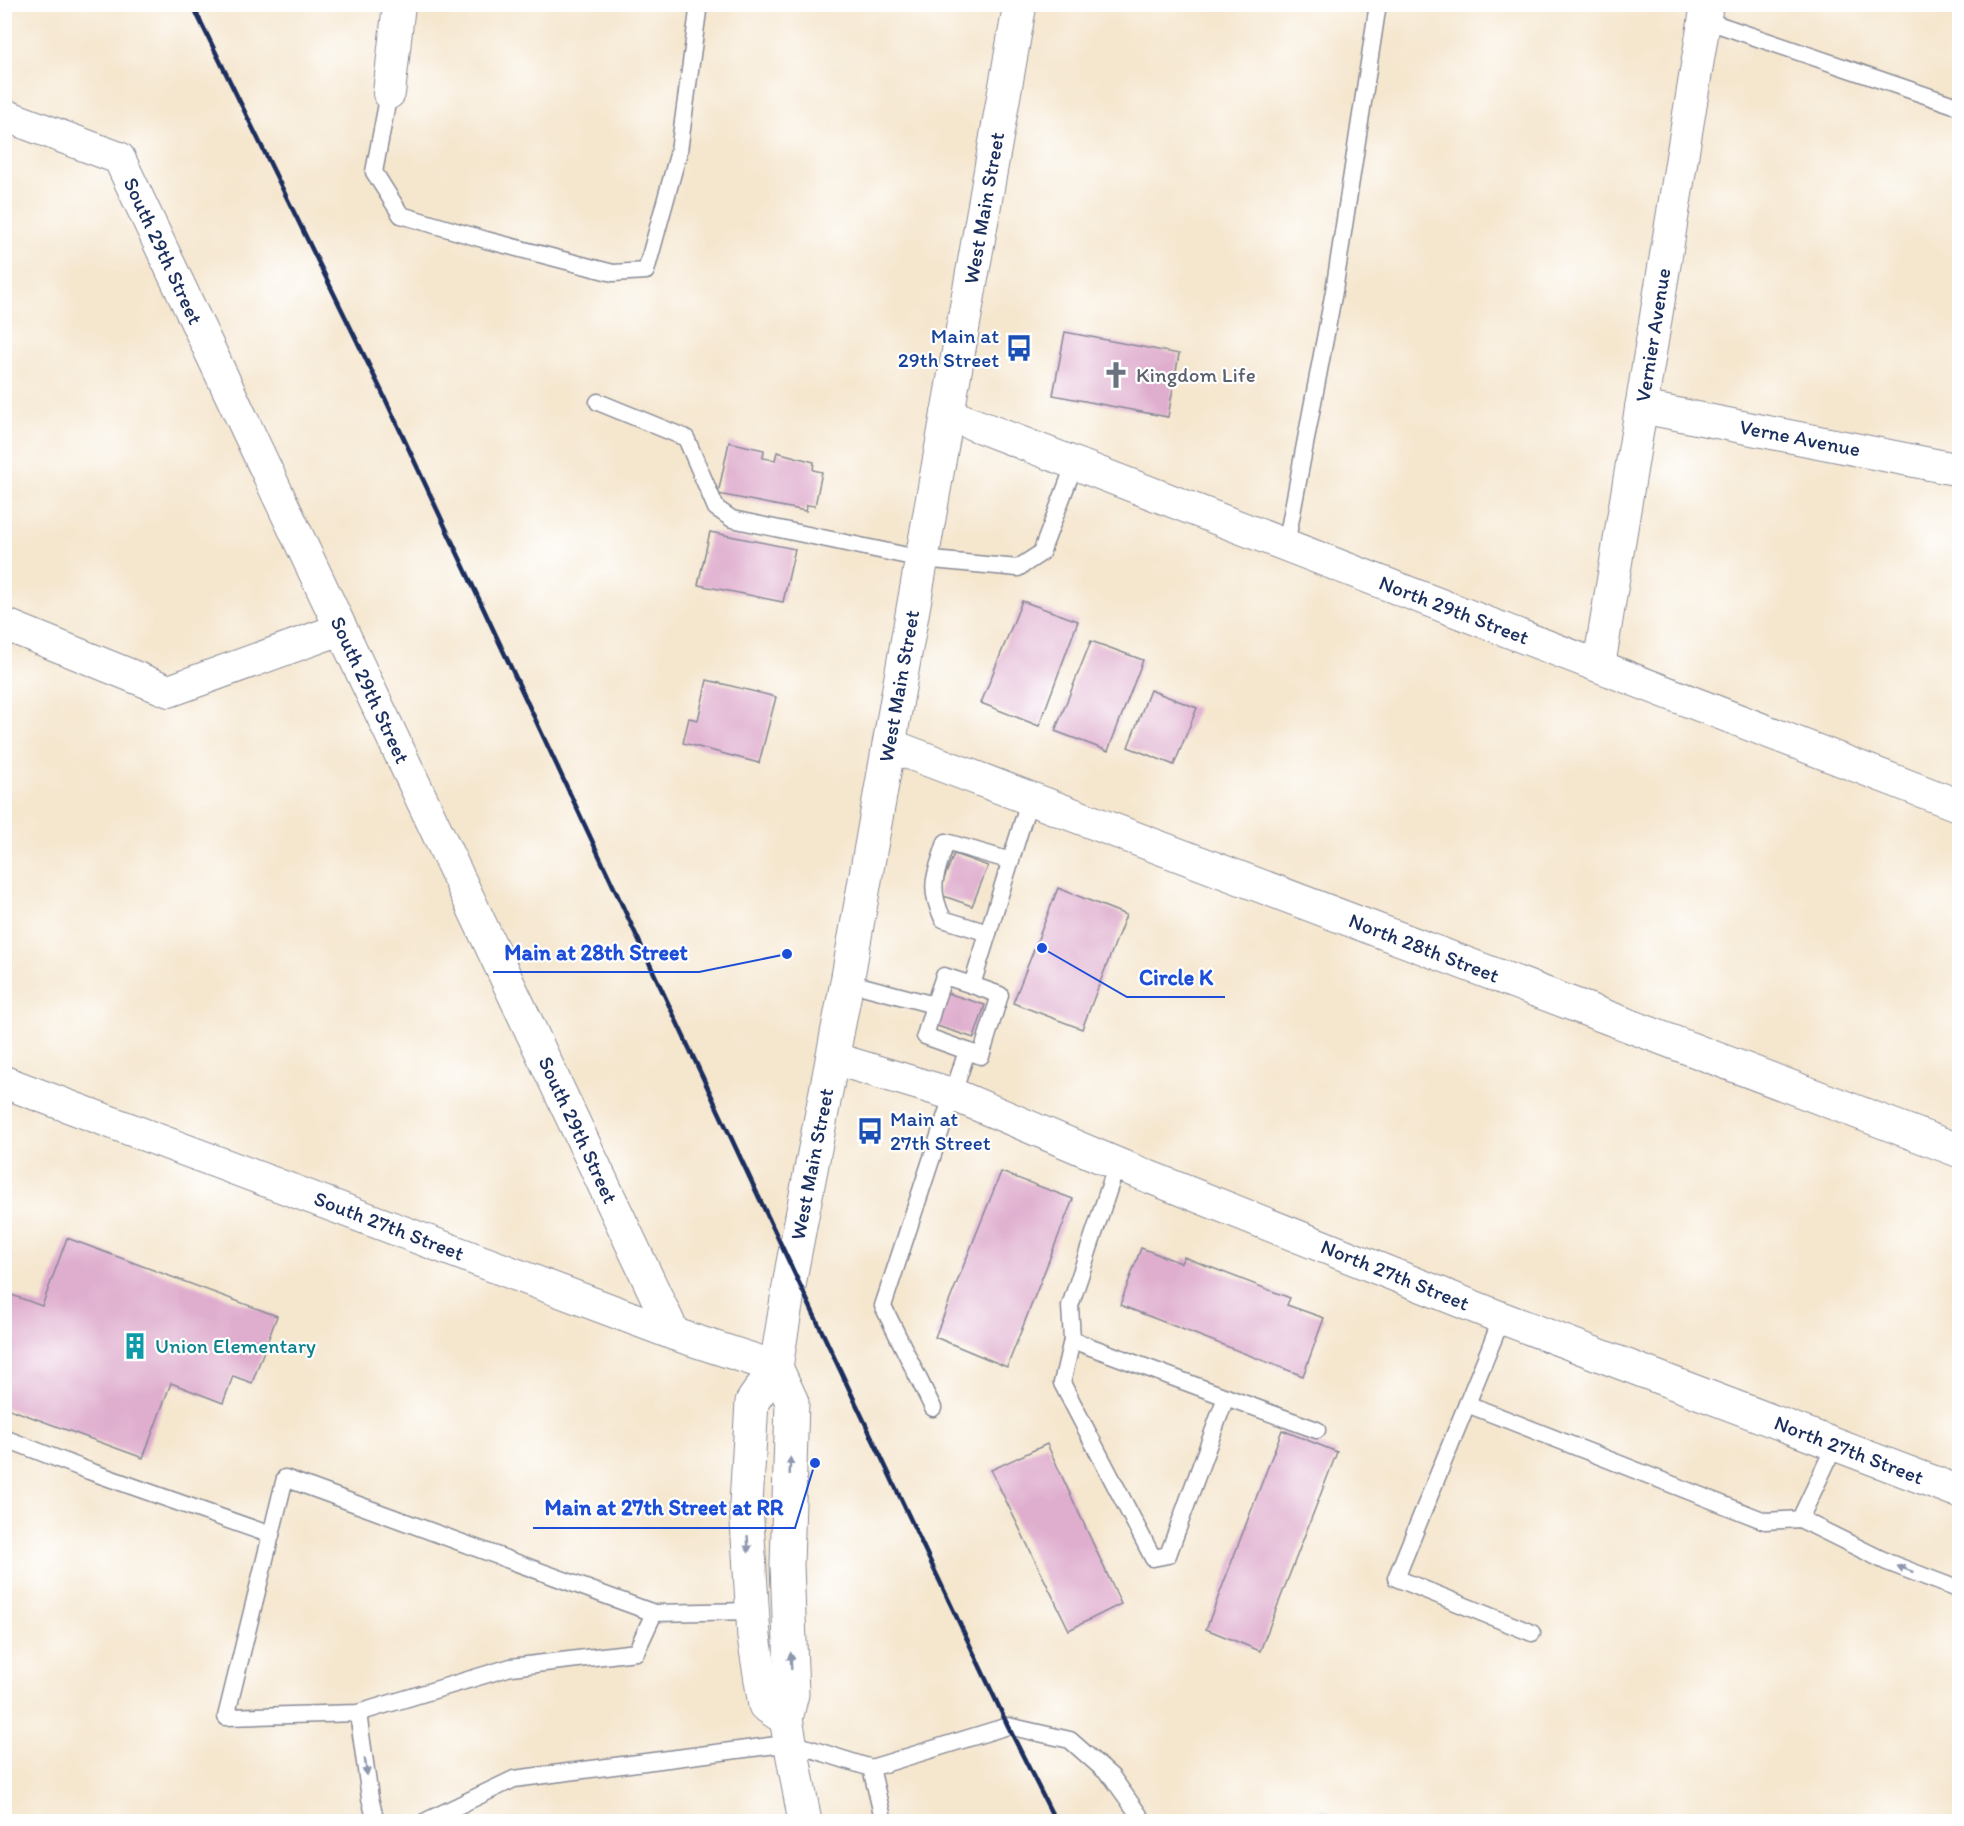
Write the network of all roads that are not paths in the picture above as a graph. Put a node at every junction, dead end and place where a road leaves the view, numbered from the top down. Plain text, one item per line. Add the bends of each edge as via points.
1 (399, 4) edge
2 (699, 4) edge
3 (1020, 4) edge
4 (1378, 4) edge
5 (1706, 12) edge
6 (389, 93) joint
7 (1959, 107) edge
8 (4, 115) edge
9 (598, 402) dead end
10 (1641, 407) junction
11 (947, 414) junction
12 (1075, 463) junction
13 (1959, 470) edge
14 (1286, 545) junction
15 (922, 559) junction
16 (4, 624) edge
17 (341, 629) junction
18 (1599, 666) junction
19 (889, 745) junction
20 (1030, 798) junction
21 (1959, 806) edge
22 (1011, 861) junction
23 (988, 933) junction
24 (847, 982) junction
25 (972, 985) junction
26 (934, 1005) junction
27 (967, 1051) junction
28 (832, 1058) junction
29 (4, 1082) edge
30 (951, 1094) junction
31 (1959, 1151) edge
32 (1117, 1164) junction
33 (1502, 1318) junction
34 (674, 1334) junction
35 (1072, 1340) junction
36 (776, 1367) junction
37 (1226, 1397) junction
38 (1467, 1404) junction
39 (933, 1408) dead end
40 (1317, 1430) dead end
41 (4, 1438) edge
42 (1835, 1445) junction
43 (1959, 1492) edge
44 (1800, 1519) junction
45 (271, 1535) junction
46 (1959, 1590) edge
47 (752, 1611) junction
48 (654, 1613) junction
49 (1532, 1633) dead end
50 (358, 1713) junction
51 (789, 1731) junction
52 (871, 1768) junction
53 (376, 1821) edge
54 (424, 1821) edge
55 (806, 1821) edge
56 (884, 1821) edge
57 (1144, 1821) edge

1 - 6 street
2 - 6 lane via 679,152 646,271 613,273 401,215 374,172
3 - 11 main road, West Main Street
4 - 14 lane via 1334,291
5 - 7 lane
5 - 10 street, Vernier Avenue
8 - 17 street, South 29th Street via 119,158
9 - 15 lane via 686,438 716,508 732,519
10 - 13 street, Verne Avenue
10 - 18 street, Vernier Avenue
11 - 12 street, North 29th Street
11 - 15 main road, West Main Street
12 - 14 street, North 29th Street
12 - 15 lane via 1041,553 1018,568
14 - 18 street, North 29th Street
15 - 19 main road, West Main Street
16 - 17 street via 169,691
17 - 34 street, South 29th Street
18 - 21 street, North 29th Street
19 - 20 main road, North 28th Street
19 - 24 main road, West Main Street
20 - 22 lane
20 - 31 main road, North 28th Street
22 - 23 lane
22 - 23 lane via 946,842 933,884 943,919
23 - 25 lane
24 - 26 lane
24 - 28 main road, West Main Street
25 - 26 lane via 944,976
25 - 27 lane via 1000,995 981,1056
26 - 27 lane via 925,1036
27 - 30 lane
28 - 30 street, North 27th Street
28 - 36 main road, West Main Street
29 - 34 street, South 27th Street
30 - 32 street, North 27th Street
30 - 39 lane via 883,1306
32 - 33 street, North 27th Street
32 - 35 lane via 1070,1305
33 - 38 lane
33 - 42 street, North 27th Street
34 - 36 street, South 27th Street
35 - 37 lane
35 - 37 lane via 1062,1383 1153,1558 1168,1555
36 -> 47 main road via 752,1402 746,1504
51 -> 36 main road via 792,1694 787,1565 792,1402
37 - 40 lane
38 - 44 lane via 1765,1521
38 - 49 lane via 1396,1578
41 - 45 lane
42 - 43 street, North 27th Street
42 - 44 lane
46 -> 44 lane via 1887,1562
45 - 48 lane via 285,1479
45 - 50 lane via 226,1717
47 - 48 lane
47 - 51 main road via 765,1705
48 - 50 lane via 636,1652 512,1667
50 -> 53 lane
51 - 52 lane
51 - 54 lane via 514,1779
51 - 55 main road
52 - 56 lane
52 - 57 lane via 1008,1726 1070,1740 1112,1777

